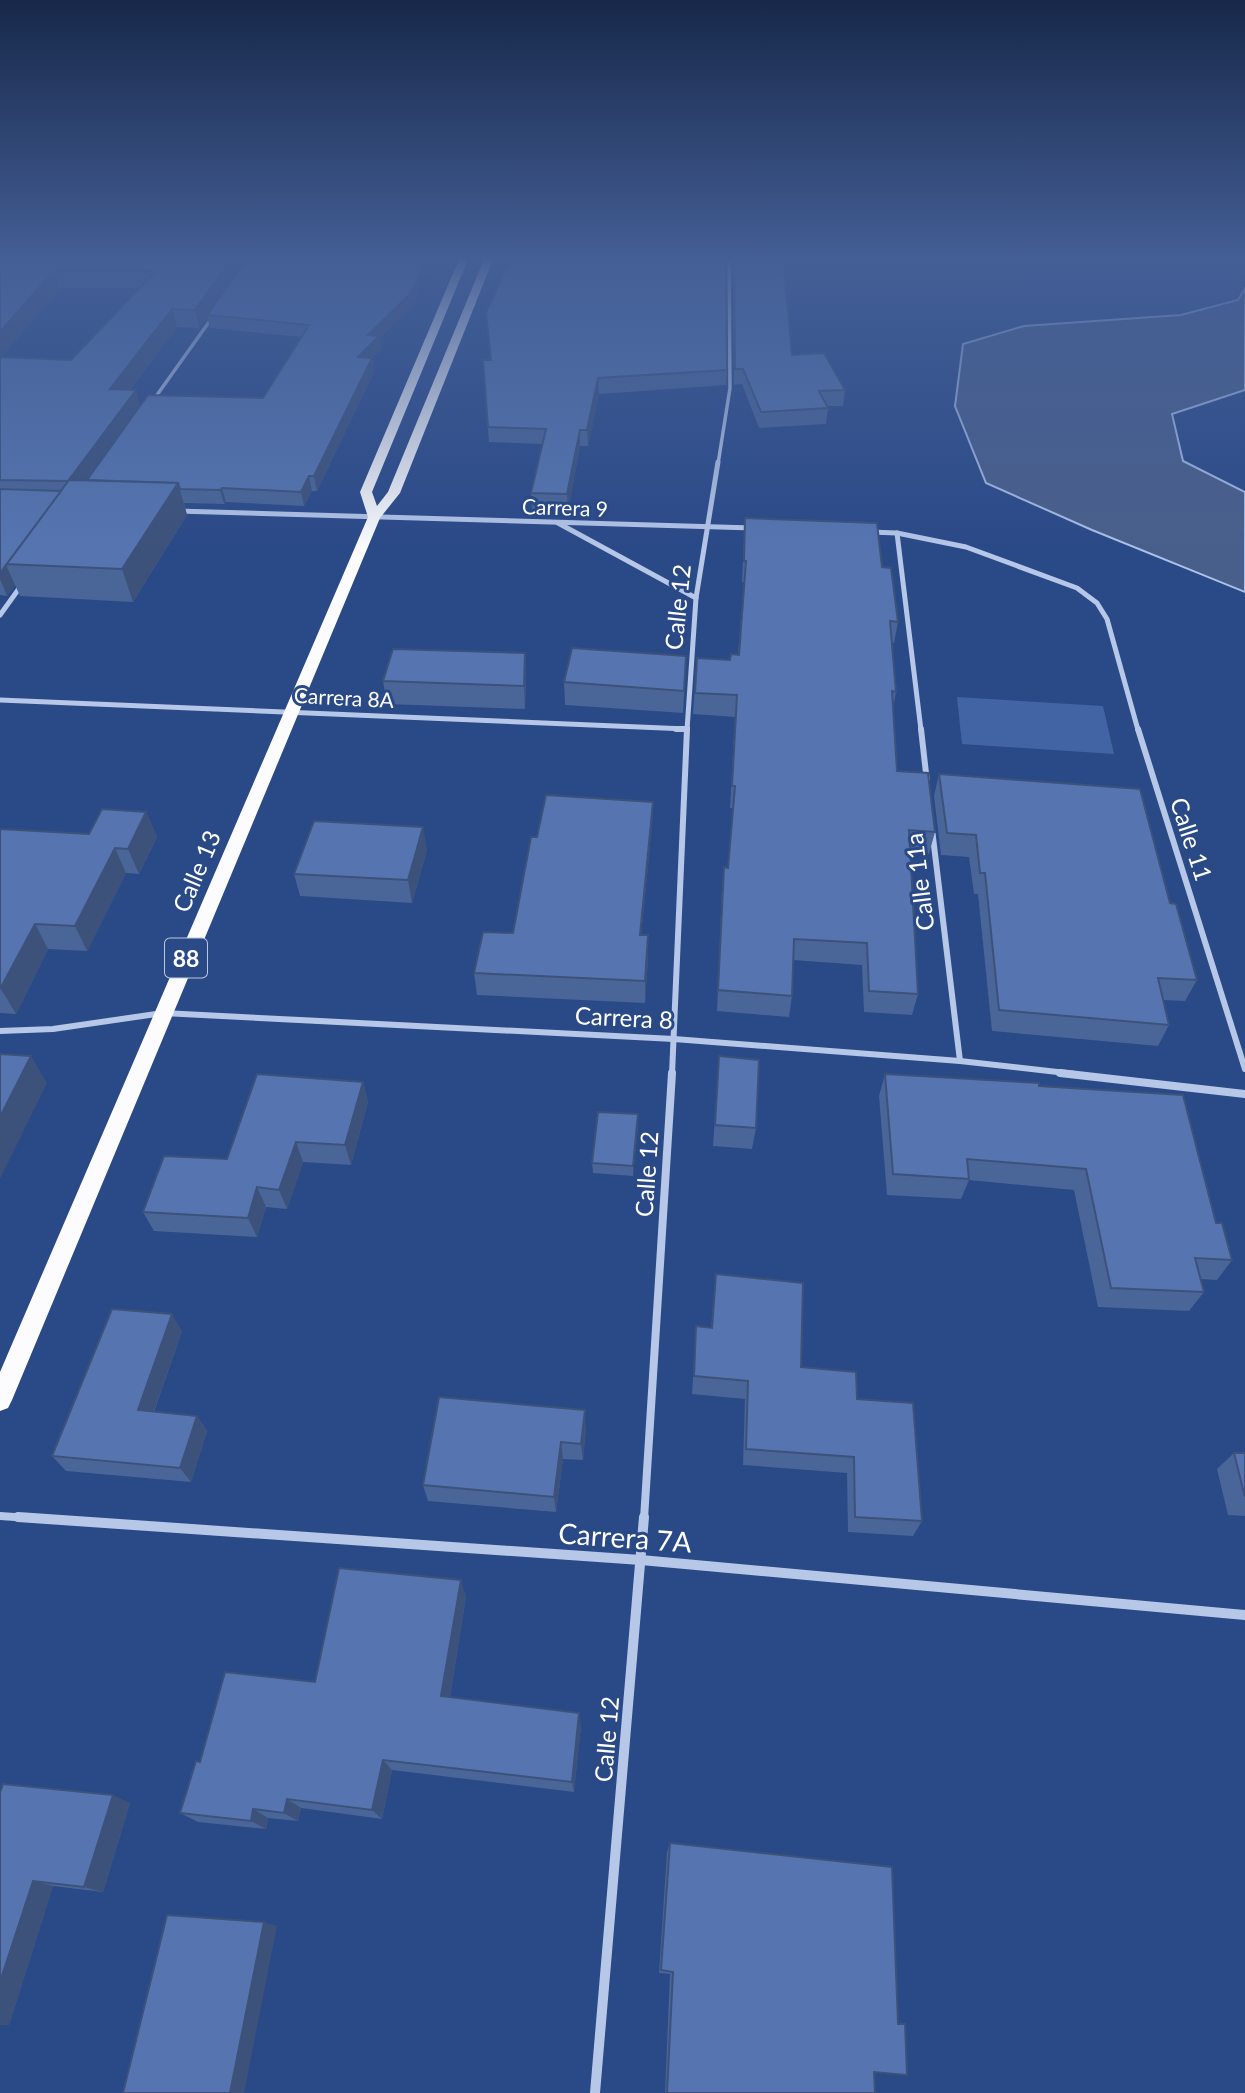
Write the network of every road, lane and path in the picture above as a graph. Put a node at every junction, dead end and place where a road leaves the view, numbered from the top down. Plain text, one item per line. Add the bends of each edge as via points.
1 (186, 355) edge
2 (424, 355) edge
3 (450, 355) edge
4 (730, 355) edge
5 (150, 405) edge
6 (171, 510) edge
7 (373, 517) junction
8 (556, 523) junction
9 (706, 527) junction
10 (760, 529) edge
11 (869, 532) edge
12 (897, 533) junction
13 (31, 572) edge
14 (696, 598) junction
15 (0, 615) edge
16 (0, 700) edge
17 (290, 710) junction
18 (687, 729) junction
19 (928, 797) edge
20 (932, 824) edge
21 (163, 1013) junction
22 (0, 1031) edge
23 (674, 1039) junction
24 (960, 1060) junction
25 (1245, 1069) edge
26 (1245, 1094) edge
27 (0, 1400) edge
28 (0, 1516) edge
29 (641, 1560) junction
30 (1245, 1615) edge
31 (595, 2093) edge

1 - 5 street
2 - 7 highway, Calle 13 / 88 via 366,492
3 - 7 highway, Calle 13 / 88 via 394,493
4 - 9 street, Calle 12 via 730,388
6 - 7 street, Carrera 9
7 - 8 street, Carrera 9
7 - 17 highway, Calle 13 / 88
8 - 9 street, Carrera 9
8 - 14 street
9 - 10 street, Carrera 9
9 - 14 street, Calle 12
11 - 12 street
12 - 19 street, Calle 11a
12 - 25 street, Calle 11 via 966,547 1077,588 1097,603 1107,619 1147,762
13 - 15 street
14 - 18 street, Calle 12
16 - 17 street, Carrera 8A
17 - 18 street, Carrera 8A
17 - 21 highway, Calle 13 / 88
18 - 23 street, Calle 12
20 - 24 street, Calle 11a
21 - 22 street, Carrera 8 via 53,1029
21 - 23 street, Carrera 8
21 - 27 highway, Calle 13 / 88
23 - 24 street, Carrera 8
23 - 29 street, Calle 12
24 - 26 street, Carrera 8
28 - 29 street, Carrera 7A
29 - 30 street, Carrera 7A
29 - 31 street, Calle 12

